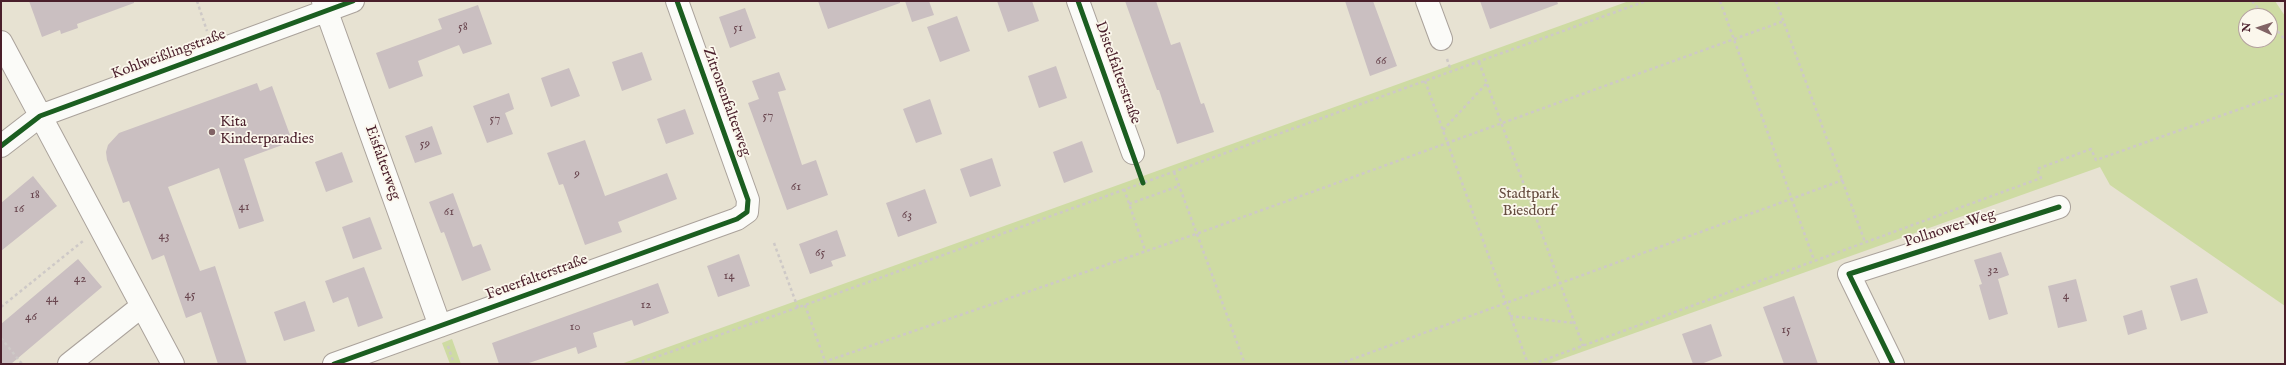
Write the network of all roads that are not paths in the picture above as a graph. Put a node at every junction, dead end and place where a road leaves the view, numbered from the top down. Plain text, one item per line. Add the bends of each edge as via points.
1 (352, 1) edge
2 (677, 1) edge
3 (1078, 1) edge
4 (1427, 1) edge
5 (325, 6) edge
6 (1441, 39) dead end
7 (1, 42) edge
8 (40, 116) junction
9 (1, 146) edge
10 (1133, 153) road end
11 (2058, 207) dead end
12 (747, 212) joint
13 (142, 306) junction
14 (440, 326) junction
15 (69, 364) edge
16 (173, 364) edge
17 (334, 364) edge
18 (1893, 364) edge

1 - 5 street, Kohlweißlingstraße
2 - 12 street, Zitronenfalterweg via 748,200
3 - 10 street, Distelfalterstraße
4 - 6 street
5 - 8 street, Kohlweißlingstraße
5 - 14 street, Eisfalterweg
7 - 8 street
8 - 9 street, Kohlweißlingstraße
8 - 13 street
11 - 18 street, Pollnower Weg via 1849,274
12 - 14 street, Feuerfalterstraße via 737,219
13 - 15 street
13 - 16 street
14 - 17 street, Feuerfalterstraße

